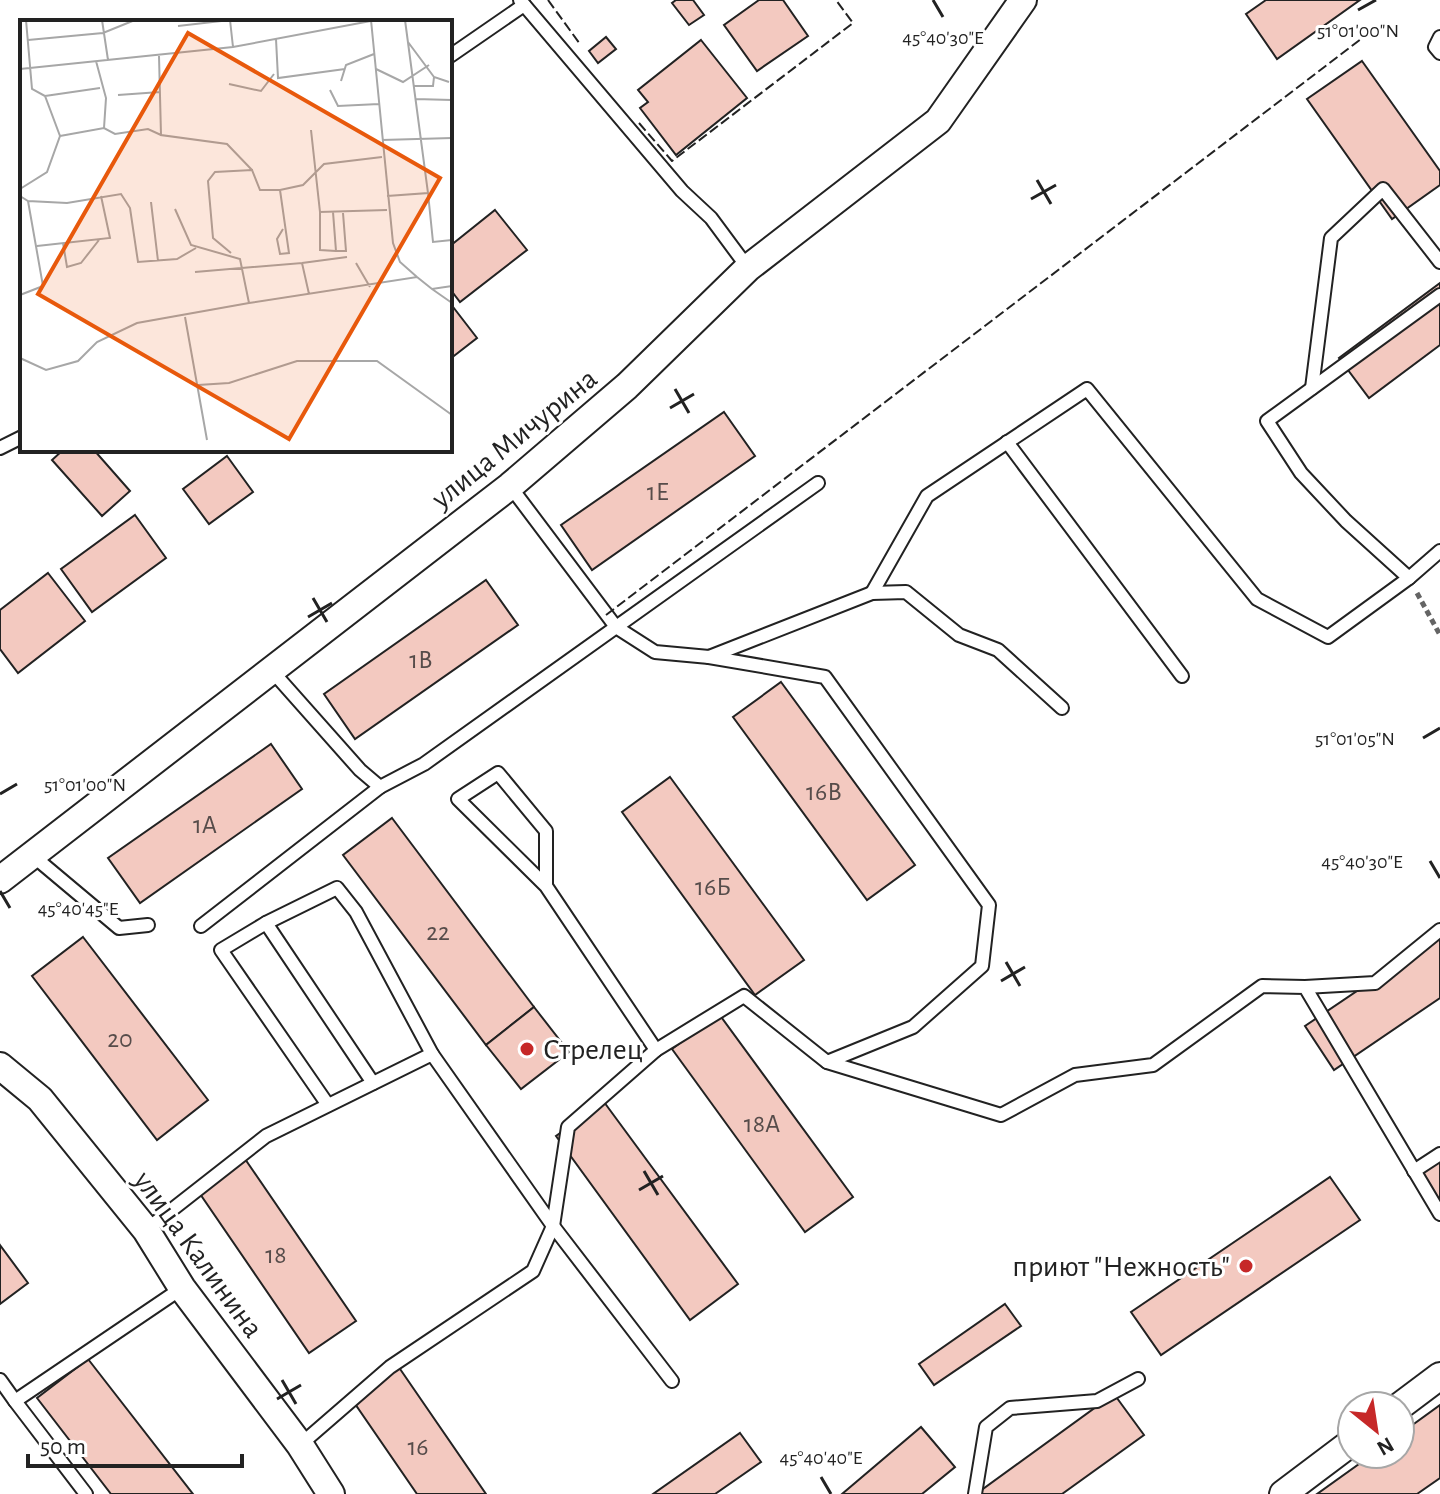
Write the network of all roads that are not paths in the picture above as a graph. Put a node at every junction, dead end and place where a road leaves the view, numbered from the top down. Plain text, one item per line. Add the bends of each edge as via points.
1 (1023, 0) edge
2 (522, 2) edge
3 (1440, 37) edge
4 (1440, 53) edge
5 (452, 54) edge
6 (1440, 262) edge
7 (748, 268) junction
8 (1440, 295) edge
9 (1312, 388) junction
10 (20, 438) edge
11 (1007, 442) junction
12 (0, 448) edge
13 (818, 483) dead end
14 (510, 486) junction
15 (1440, 551) edge
16 (1409, 578) junction
17 (872, 593) junction
18 (616, 627) junction
19 (709, 657) junction
20 (273, 672) junction
21 (1182, 676) dead end
22 (1062, 708) dead end
23 (380, 787) junction
24 (32, 855) junction
25 (0, 880) edge
26 (546, 886) junction
27 (266, 923) junction
28 (148, 925) dead end
29 (201, 926) dead end
30 (1440, 930) edge
31 (1305, 987) junction
32 (656, 1050) junction
33 (432, 1054) junction
34 (827, 1062) junction
35 (0, 1066) edge
36 (373, 1083) junction
37 (328, 1105) junction
38 (1440, 1154) edge
39 (1414, 1171) junction
40 (1440, 1214) edge
41 (553, 1226) junction
42 (146, 1230) junction
43 (182, 1288) junction
44 (1440, 1376) edge
45 (1138, 1379) dead end
46 (0, 1380) edge
47 (672, 1381) dead end
48 (1416, 1394) edge
49 (15, 1401) junction
50 (300, 1445) junction
51 (1336, 1454) edge
52 (86, 1494) edge
53 (331, 1494) edge
54 (975, 1494) edge
55 (1283, 1494) edge

1 - 7 street, улица Мичурина via 938,121
2 - 5 lane
2 - 7 lane via 682,191 711,218
3 - 4 lane via 1435,47
6 - 9 lane via 1383,189 1331,238
7 - 14 street, улица Мичурина via 627,386
8 - 9 lane
9 - 16 lane via 1267,421 1301,473
10 - 12 lane
11 - 16 lane via 1087,389 1257,599 1328,637
11 - 17 lane via 927,496
11 - 21 lane
13 - 18 lane
14 - 18 lane
14 - 20 street, улица Мичурина
15 - 16 lane
17 - 19 lane
17 - 22 lane via 906,592 959,635 998,650
18 - 19 lane via 655,652
18 - 23 lane via 424,764
19 - 34 lane via 825,677 989,905 982,966 913,1027
20 - 23 lane
20 - 24 street, улица Мичурина
23 - 29 lane
24 - 25 street, улица Мичурина
24 - 28 lane via 119,928
26 - 26 lane via 546,831 498,773 458,799
26 - 32 lane
27 - 33 lane via 337,888 356,912
27 - 36 lane
27 - 37 lane via 221,950
30 - 31 lane via 1375,983
31 - 34 lane via 1262,986 1153,1065 1075,1075 1001,1115
31 - 39 lane
32 - 34 lane via 744,996
32 - 41 lane via 568,1127
33 - 36 lane
33 - 41 lane
35 - 42 street, улица Калинина via 40,1099
36 - 37 lane
37 - 42 lane via 266,1136
38 - 39 lane
39 - 40 lane
41 - 47 lane
41 - 50 lane via 533,1271 390,1367
42 - 43 street, улица Калинина
43 - 49 lane
43 - 50 street, улица Калинина
44 - 48 street
45 - 54 lane via 1097,1401 1010,1408 986,1427
46 - 49 lane
49 - 52 lane
50 - 53 street, улица Калинина
51 - 55 street

